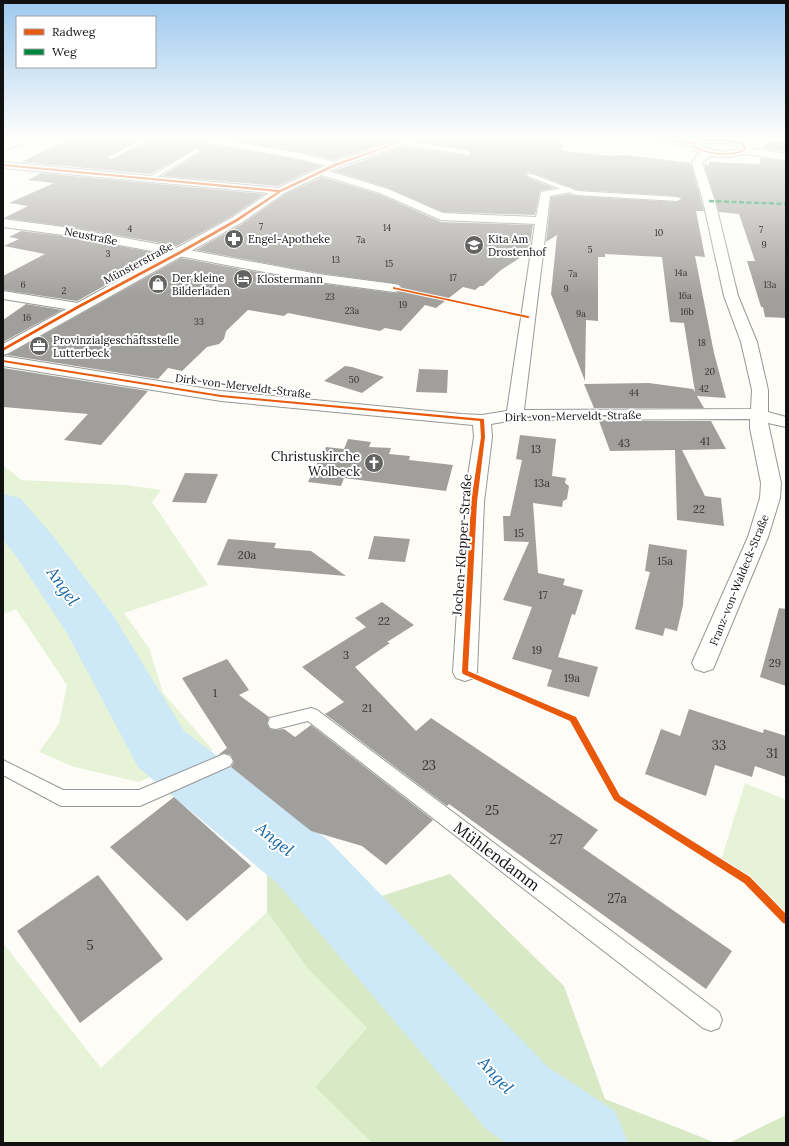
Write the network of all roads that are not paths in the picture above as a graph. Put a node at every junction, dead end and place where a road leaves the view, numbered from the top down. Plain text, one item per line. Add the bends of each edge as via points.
1 (278, 192) edge
2 (387, 192) edge
3 (553, 192) edge
4 (581, 192) edge
5 (706, 192) edge
6 (677, 200) dead end
7 (542, 221) junction
8 (3, 223) edge
9 (179, 253) junction
10 (394, 288) dead end
11 (3, 295) edge
12 (78, 307) junction
13 (3, 350) edge
14 (3, 361) edge
15 (514, 415) junction
16 (759, 415) junction
17 (482, 420) junction
18 (786, 422) edge
19 (704, 663) dead end
20 (465, 672) dead end
21 (276, 723) dead end
22 (224, 761) dead end
23 (3, 767) edge
24 (711, 1020) dead end

1 - 9 street, Münsterstraße via 237,220
2 - 7 street via 441,216
3 - 7 street via 545,194
4 - 6 lane
5 - 16 street, Franz-von-Waldeck-Straße via 731,296 749,342 760,390
7 - 15 street
8 - 9 street, Neustraße via 72,232
9 - 10 street, Münsterstraße via 318,278
9 - 12 street, Münsterstraße
11 - 12 street
12 - 13 street, Münsterstraße
14 - 17 street, Dirk-von-Merveldt-Straße via 221,396
15 - 16 street, Dirk-von-Merveldt-Straße
15 - 17 street, Dirk-von-Merveldt-Straße
16 - 18 street, Dirk-von-Merveldt-Straße
16 - 19 street, Franz-von-Waldeck-Straße via 759,428 770,476 770,498 758,537
17 - 20 street, Jochen-Klepper-Straße via 474,502
21 - 24 lane, Mühlendamm via 311,714
22 - 23 lane via 140,798 61,798

